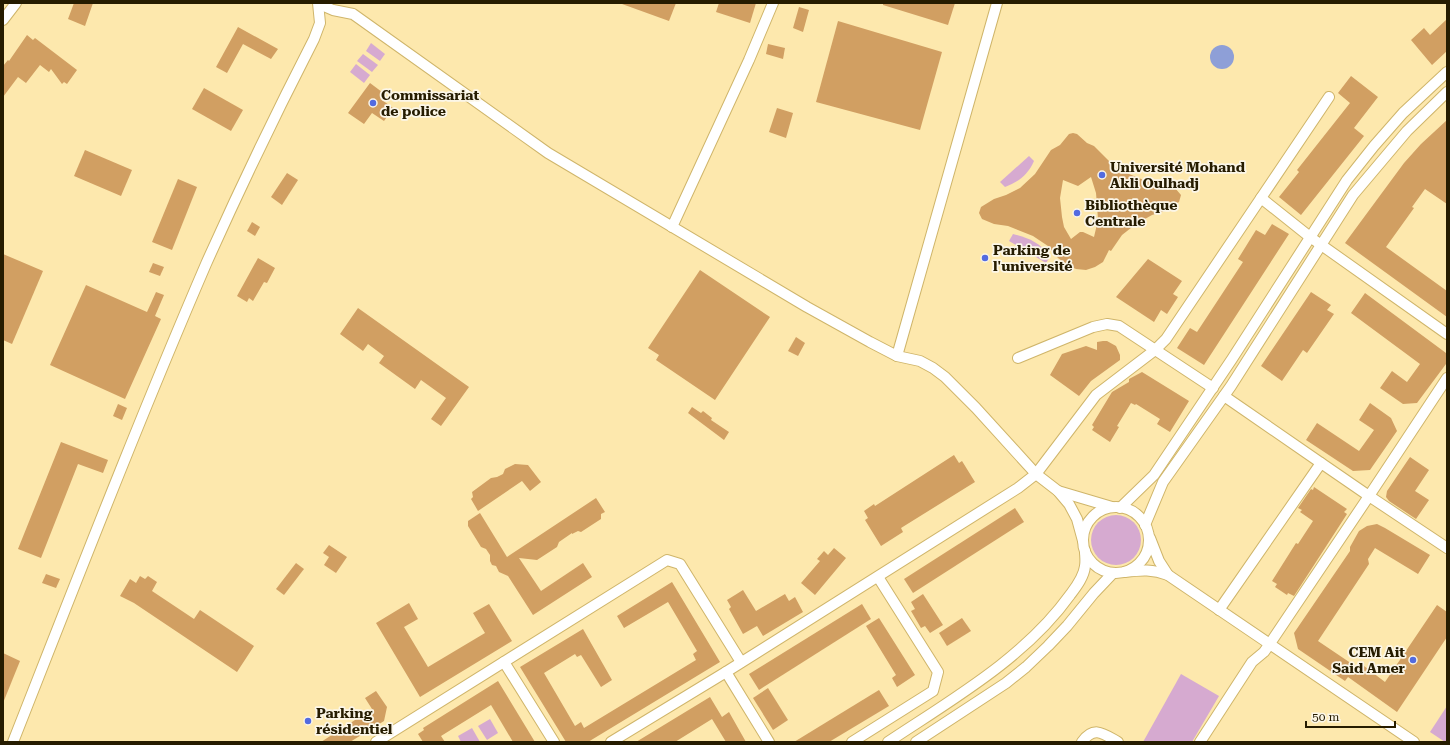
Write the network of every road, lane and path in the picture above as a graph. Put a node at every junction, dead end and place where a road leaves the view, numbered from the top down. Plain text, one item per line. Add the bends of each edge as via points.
1 (16, 3) edge
2 (773, 3) edge
3 (997, 3) edge
4 (319, 4) edge
5 (3, 20) edge
6 (1447, 72) edge
7 (1447, 92) edge
8 (1329, 97) dead end
9 (1261, 198) junction
10 (672, 227) junction
11 (1310, 237) junction
12 (1322, 245) junction
13 (1447, 334) edge
14 (1155, 350) junction
15 (897, 356) junction
16 (1018, 358) dead end
17 (1447, 378) edge
18 (1213, 388) junction
19 (1224, 396) junction
20 (1321, 463) junction
21 (1036, 474) junction
22 (1058, 491) junction
23 (1369, 496) junction
24 (1117, 508) junction
25 (1146, 528) junction
26 (1084, 546) junction
27 (1447, 548) edge
28 (1125, 572) junction
29 (1113, 573) junction
30 (1168, 575) junction
31 (878, 577) junction
32 (1219, 610) junction
33 (1269, 645) junction
34 (504, 662) junction
35 (741, 662) junction
36 (726, 672) junction
37 (13, 742) edge
38 (376, 742) edge
39 (554, 742) edge
40 (611, 742) edge
41 (769, 742) edge
42 (852, 742) edge
43 (888, 742) edge
44 (916, 742) edge
45 (1082, 742) edge
46 (1118, 742) edge
47 (1200, 742) edge
48 (1414, 742) edge

1 - 5 street
2 - 10 street
3 - 15 street
4 - 10 street via 353,14 548,153
4 - 37 street via 320,23 314,39 259,150 145,408
6 - 11 street via 1403,113 1374,146 1347,180
7 - 12 street via 1407,131 1353,195
8 - 9 street
9 - 11 street
9 - 14 street via 1172,331
10 - 15 street via 807,307
11 - 12 street
11 - 18 street
12 - 13 street
12 - 19 street
14 - 16 street via 1119,326 1107,324 1087,329
14 - 18 street
14 - 21 street via 1096,396
15 - 21 street via 920,361 945,377
17 - 23 street
18 - 24 street via 1154,476
19 - 20 street
19 - 25 street via 1163,482
20 - 23 street
20 - 32 street
21 - 22 street
21 - 31 street
22 - 24 street
22 - 26 street via 1078,519
23 - 27 street
23 - 33 street
24 - 25 street via 1135,513
24 - 26 street via 1107,509 1095,515 1086,527
25 - 28 street via 1149,544 1144,557 1135,567
25 - 30 street via 1159,561
26 - 29 street via 1089,559 1096,566
26 - 43 street via 1085,567 1079,582 1053,617 998,668
28 - 29 street
28 - 30 street via 1145,570
29 - 44 street via 1067,626 1026,667
30 - 32 street
31 - 35 street
31 - 42 street via 938,672 933,691
32 - 33 street
33 - 47 street via 1252,662
33 - 48 street
34 - 35 street via 667,560 680,564
34 - 38 street
34 - 39 street
35 - 36 street
36 - 40 street
36 - 41 street
45 - 46 street via 1086,736 1100,732

